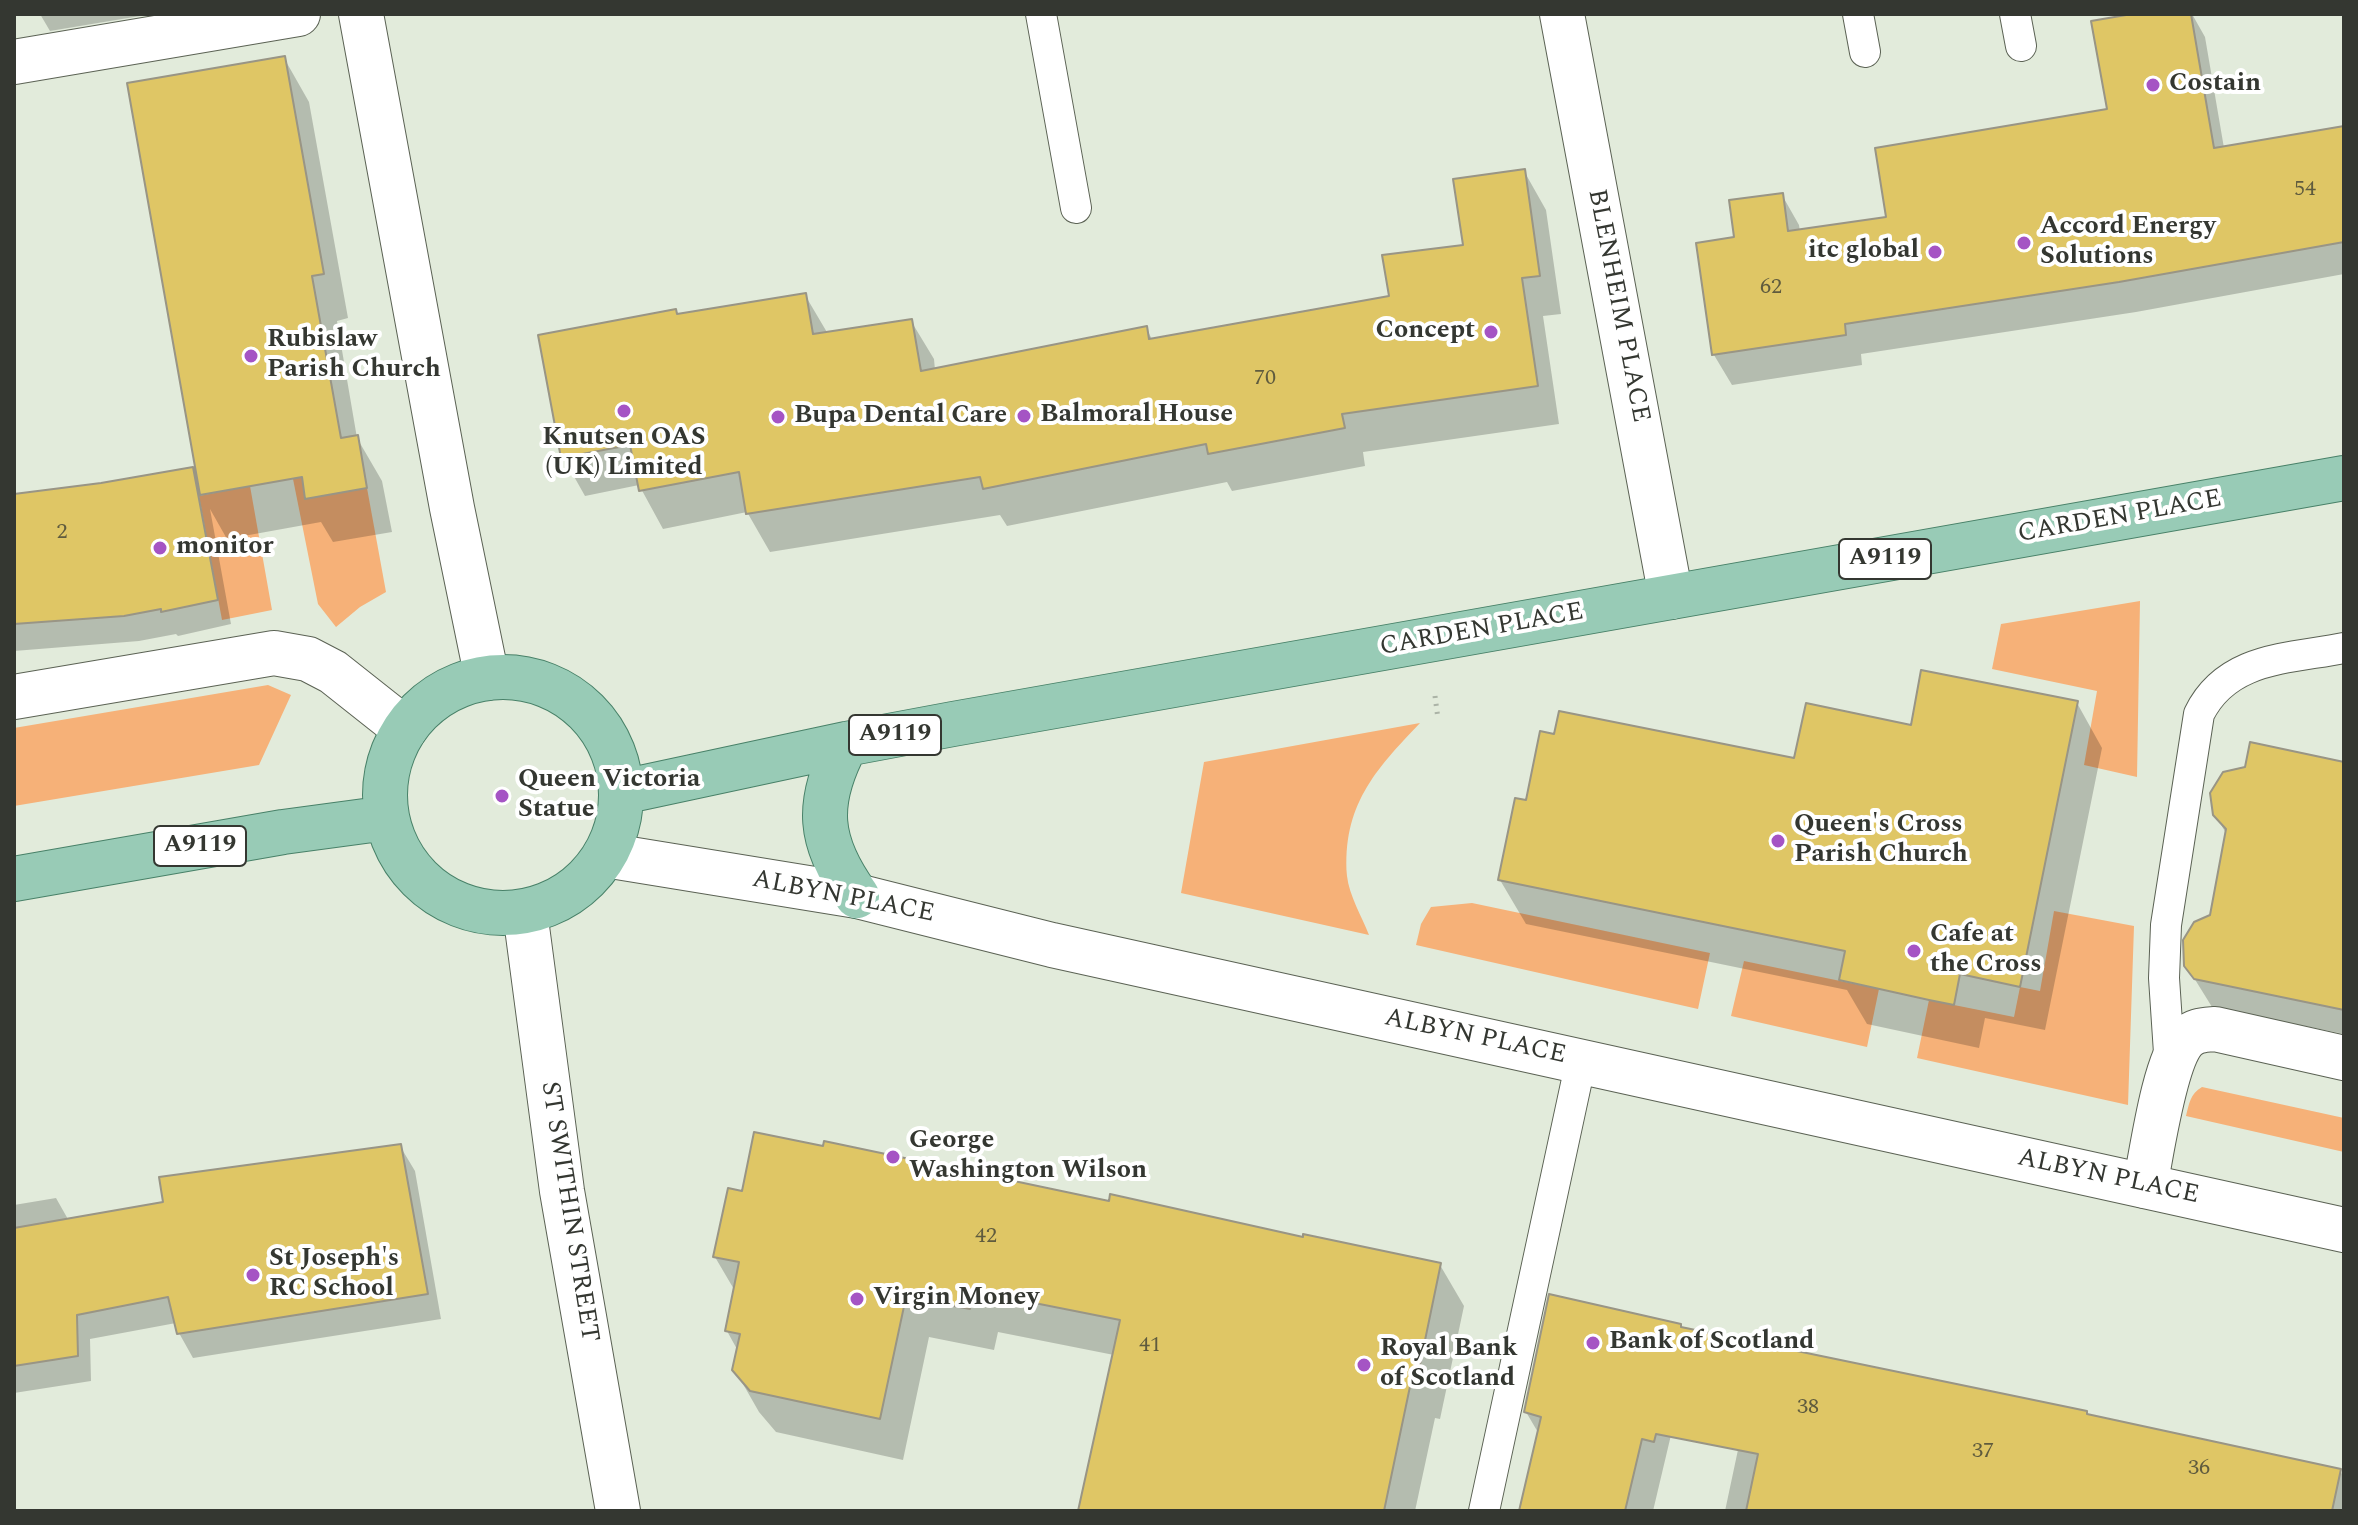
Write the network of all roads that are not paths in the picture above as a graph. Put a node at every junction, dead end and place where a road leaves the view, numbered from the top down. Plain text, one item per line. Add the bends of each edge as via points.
1 (298, 14) edge
2 (361, 14) edge
3 (1041, 14) edge
4 (1562, 14) edge
5 (1858, 14) edge
6 (2015, 14) edge
7 (2021, 46) dead end
8 (1865, 52) dead end
9 (14, 62) edge
10 (1076, 208) dead end
11 (2344, 478) edge
12 (1671, 597) junction
13 (2344, 648) edge
14 (487, 678) junction
15 (14, 697) edge
16 (405, 729) junction
17 (846, 744) junction
18 (622, 792) junction
19 (387, 818) junction
20 (605, 855) junction
21 (14, 879) edge
22 (857, 896) junction
23 (525, 912) junction
24 (2344, 1058) edge
25 (1581, 1061) junction
26 (2170, 1070) junction
27 (2145, 1186) junction
28 (2344, 1230) edge
29 (618, 1511) edge
30 (1484, 1511) edge

1 - 9 street
2 - 14 street
3 - 10 lane
4 - 12 street, BLENHEIM PLACE
5 - 8 lane
6 - 7 lane
11 - 12 main road, CARDEN PLACE / A9119
12 - 17 main road, CARDEN PLACE / A9119
13 - 26 lane via 2253,666 2228,677 2209,694 2199,714 2166,925
14 - 16 main road via 440,695
14 - 18 main road via 519,678 551,687 579,705 602,730 616,760
15 - 16 street via 274,653 308,659 333,672
16 - 19 main road via 387,771
17 - 18 main road, CARDEN PLACE / A9119
17 - 22 main road via 831,772 824,805 826,838 837,870
18 - 20 main road via 618,825
19 - 21 main road, A9119
19 - 23 main road via 408,866 448,900 498,914
20 - 22 street, ALBYN PLACE
20 - 23 main road via 571,892
22 - 25 street, ALBYN PLACE via 1052,945
23 - 29 street, ST SWITHIN STREET via 562,1191
24 - 26 street via 2215,1029 2196,1031 2186,1039
25 - 27 street, ALBYN PLACE
25 - 30 lane
26 - 27 street
27 - 28 street, ALBYN PLACE

